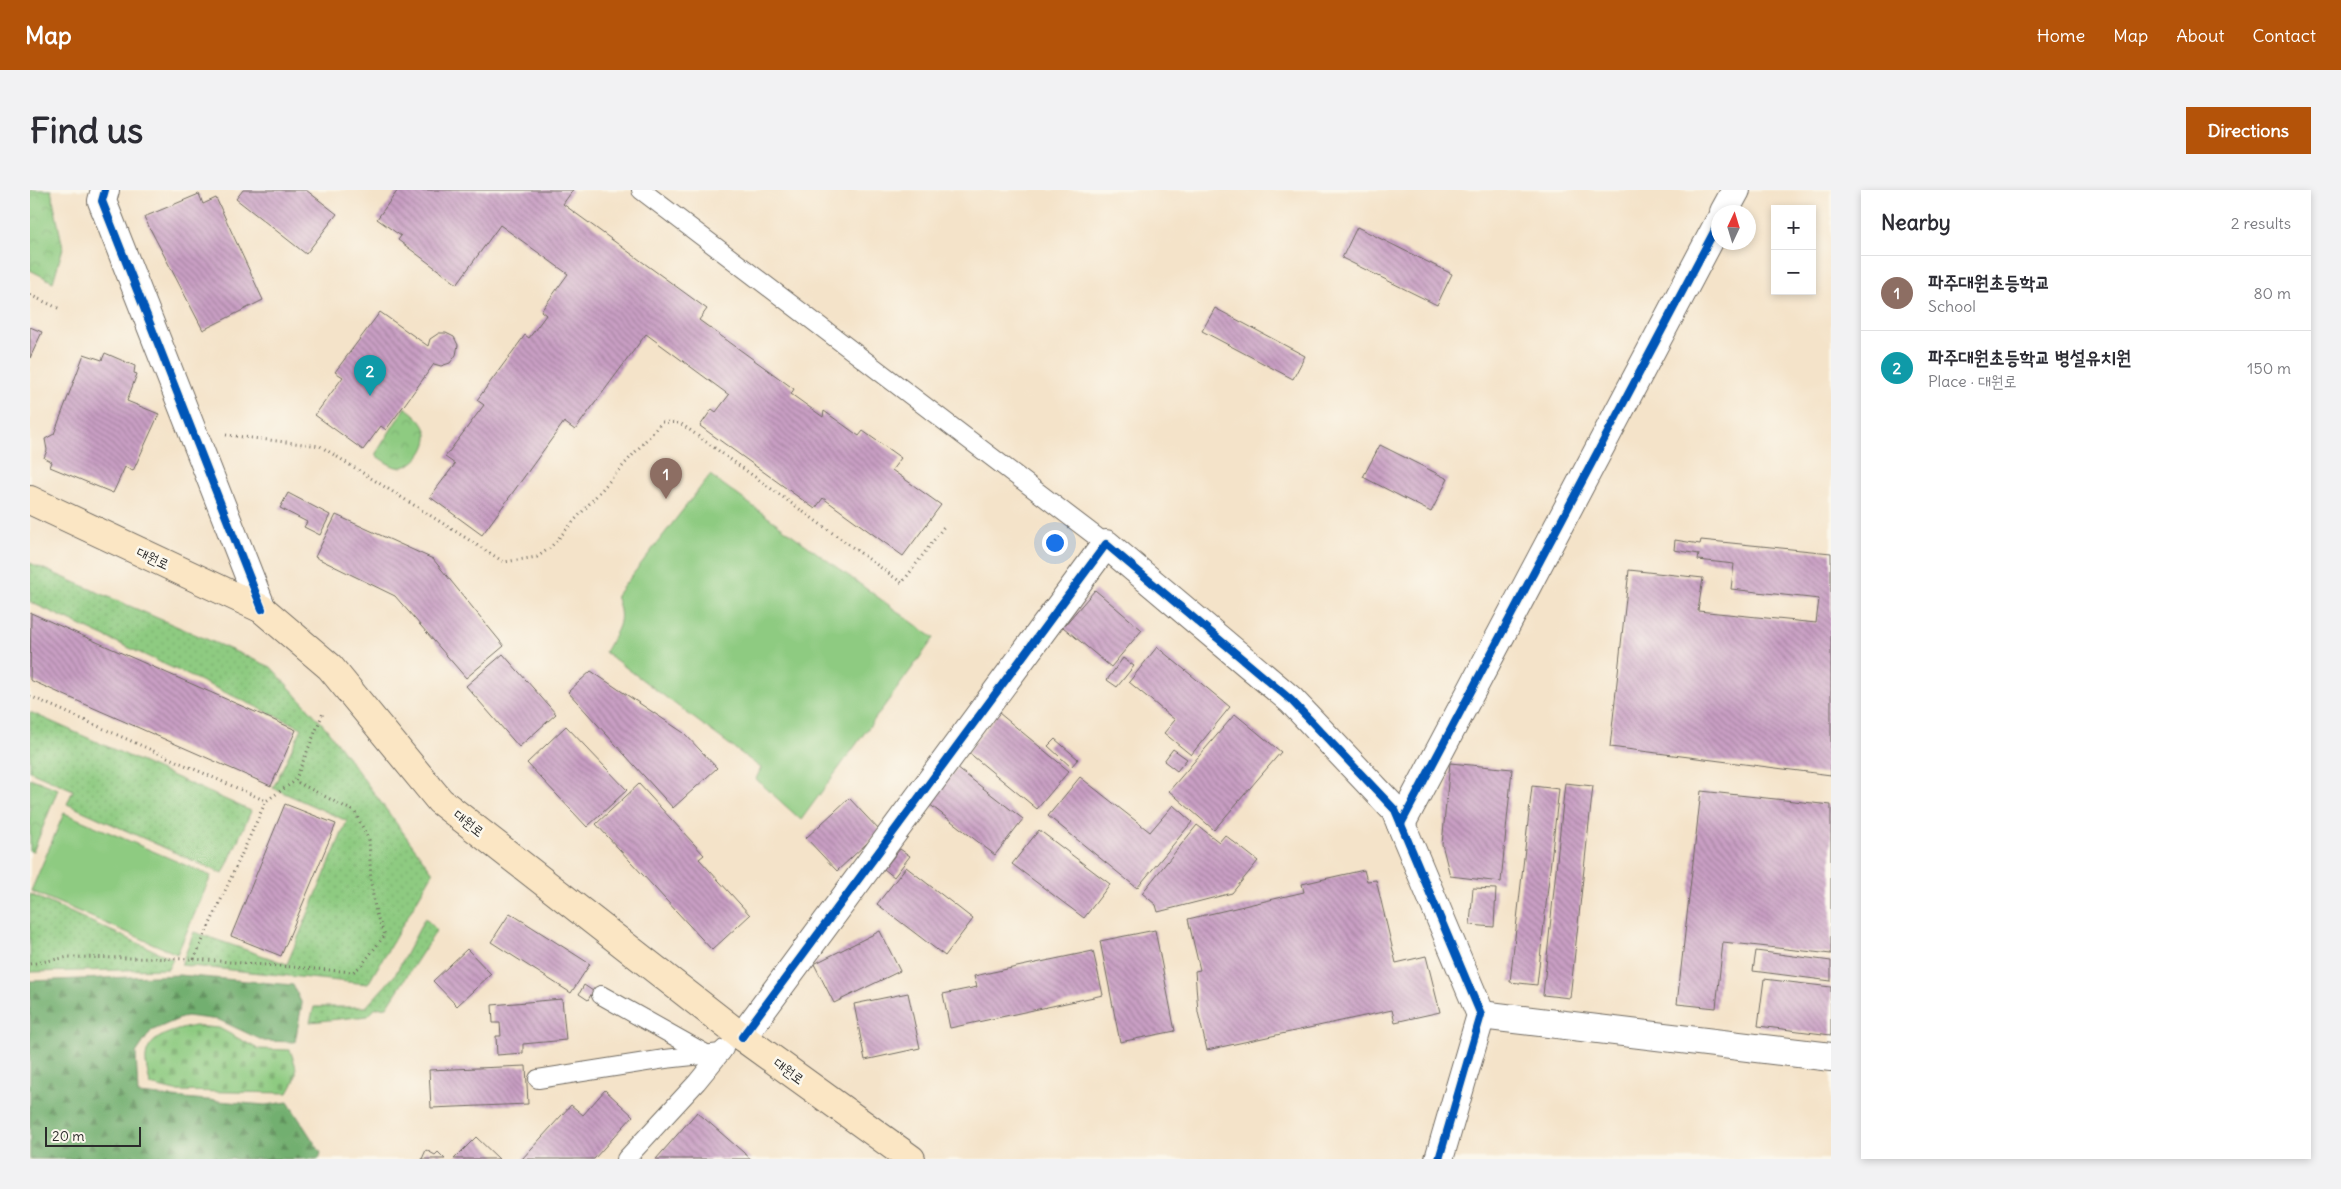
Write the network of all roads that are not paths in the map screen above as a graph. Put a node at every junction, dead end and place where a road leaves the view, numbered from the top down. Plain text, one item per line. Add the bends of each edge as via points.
1 (105, 190) edge
2 (642, 190) edge
3 (1736, 190) edge
4 (1728, 205) edge
5 (1711, 237) edge
6 (30, 500) edge
7 (1106, 544) junction
8 (262, 610) junction
9 (1401, 824) junction
10 (601, 995) dead end
11 (1481, 1016) junction
12 (727, 1044) junction
13 (1831, 1058) edge
14 (538, 1079) dead end
15 (626, 1159) edge
16 (910, 1159) edge
17 (1438, 1159) edge

1 - 8 street via 102,201
2 - 7 lane
3 - 4 street
5 - 9 street
6 - 8 main road, 대원로
7 - 9 street via 1291,700 1395,810
7 - 12 street
8 - 12 main road, 대원로 via 330,667 440,801
9 - 11 street
10 - 12 lane
11 - 13 street
11 - 17 street
12 - 14 lane
12 - 15 lane via 697,1082
12 - 16 main road, 대원로

